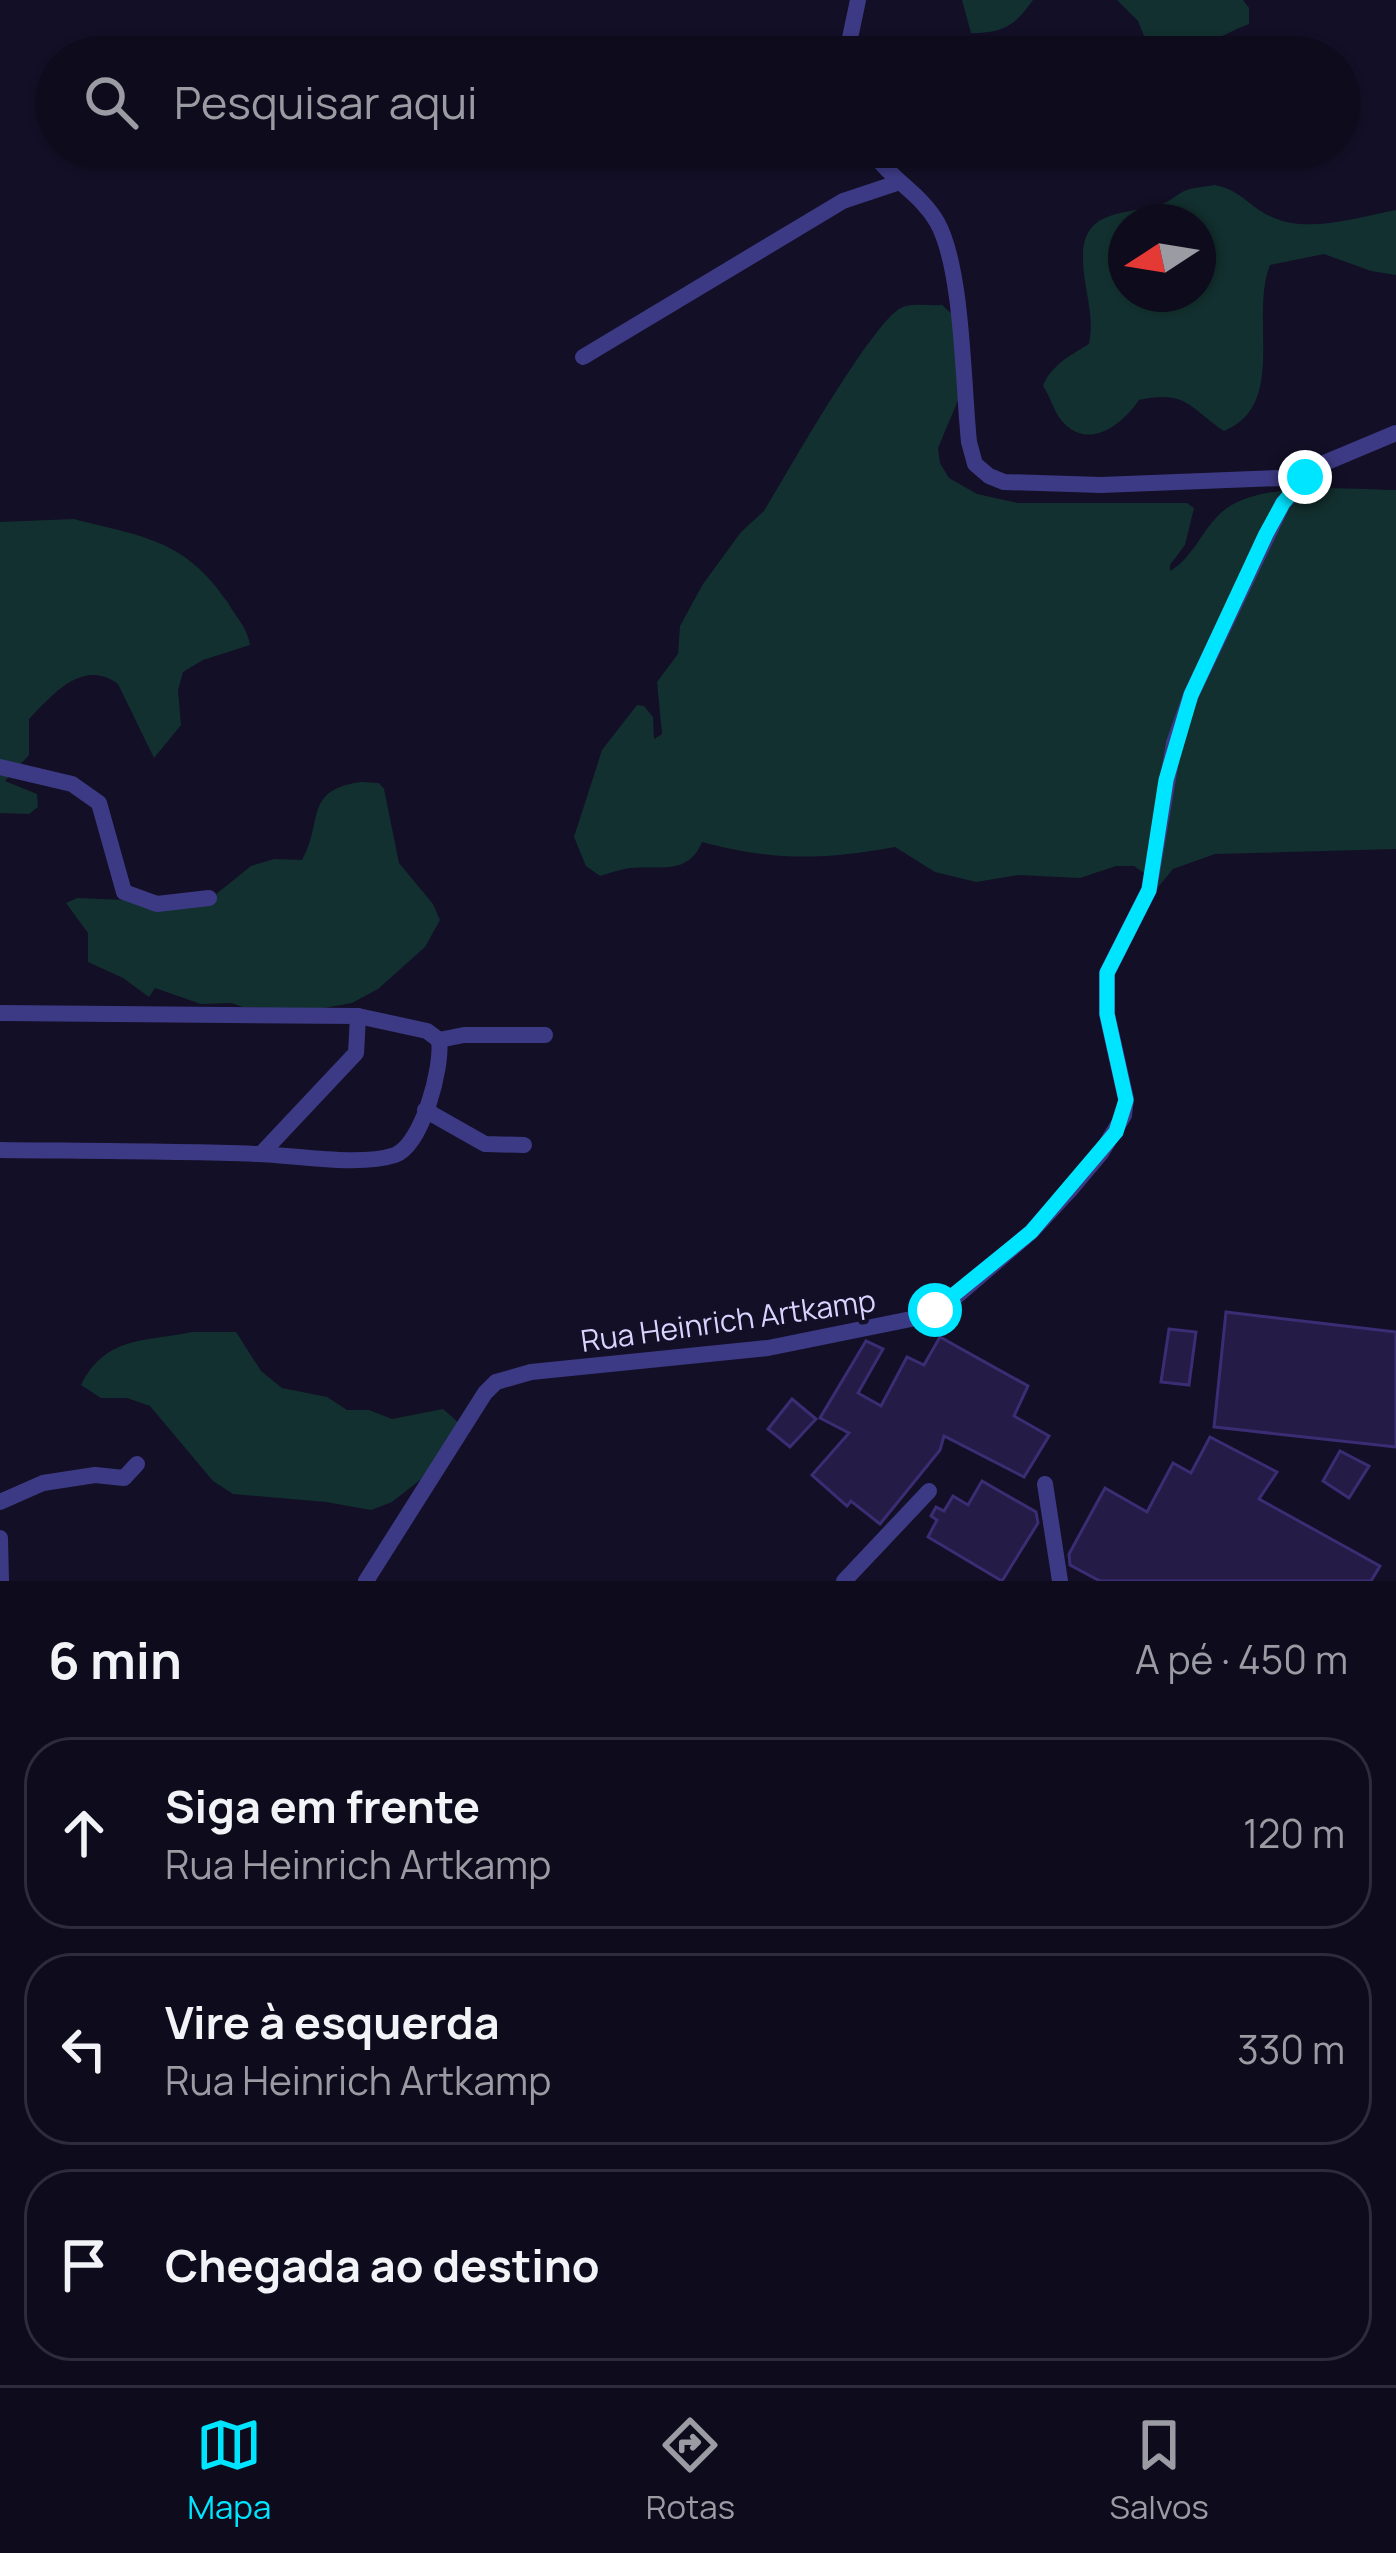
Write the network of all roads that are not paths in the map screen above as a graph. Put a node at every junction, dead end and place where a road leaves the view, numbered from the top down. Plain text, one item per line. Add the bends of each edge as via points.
1 (858, 0) edge
2 (850, 36) edge
3 (886, 168) edge
4 (897, 183) junction
5 (583, 356) dead end
6 (1396, 433) edge
7 (1305, 477) junction
8 (0, 767) edge
9 (209, 898) dead end
10 (0, 1013) edge
11 (358, 1016) junction
12 (545, 1035) dead end
13 (439, 1040) junction
14 (425, 1110) junction
15 (524, 1144) dead end
16 (0, 1150) edge
17 (261, 1154) junction
18 (137, 1464) dead end
19 (1045, 1484) dead end
20 (929, 1491) dead end
21 (0, 1502) edge
22 (0, 1538) edge
23 (1, 1581) edge
24 (366, 1581) edge
25 (844, 1581) edge
26 (1060, 1581) edge

1 - 2 street
3 - 4 street
4 - 5 street via 843,201
4 - 7 street via 926,204 952,256 969,442 988,476 1034,484
6 - 7 street, Rua Heinrich Artkamp
7 - 24 street, Rua Heinrich Artkamp via 1266,534 1174,743 1149,890 1107,973 1124,1115 1070,1190 958,1294 916,1318 768,1348 496,1382
8 - 9 street via 72,784 99,803 124,892 157,904
10 - 11 street
11 - 13 street
11 - 17 street via 356,1053
12 - 13 street
13 - 14 street
14 - 15 street via 484,1144
14 - 17 street via 414,1142 393,1155
16 - 17 street
18 - 21 street via 124,1478 44,1483
19 - 26 street
20 - 25 street
22 - 23 street

